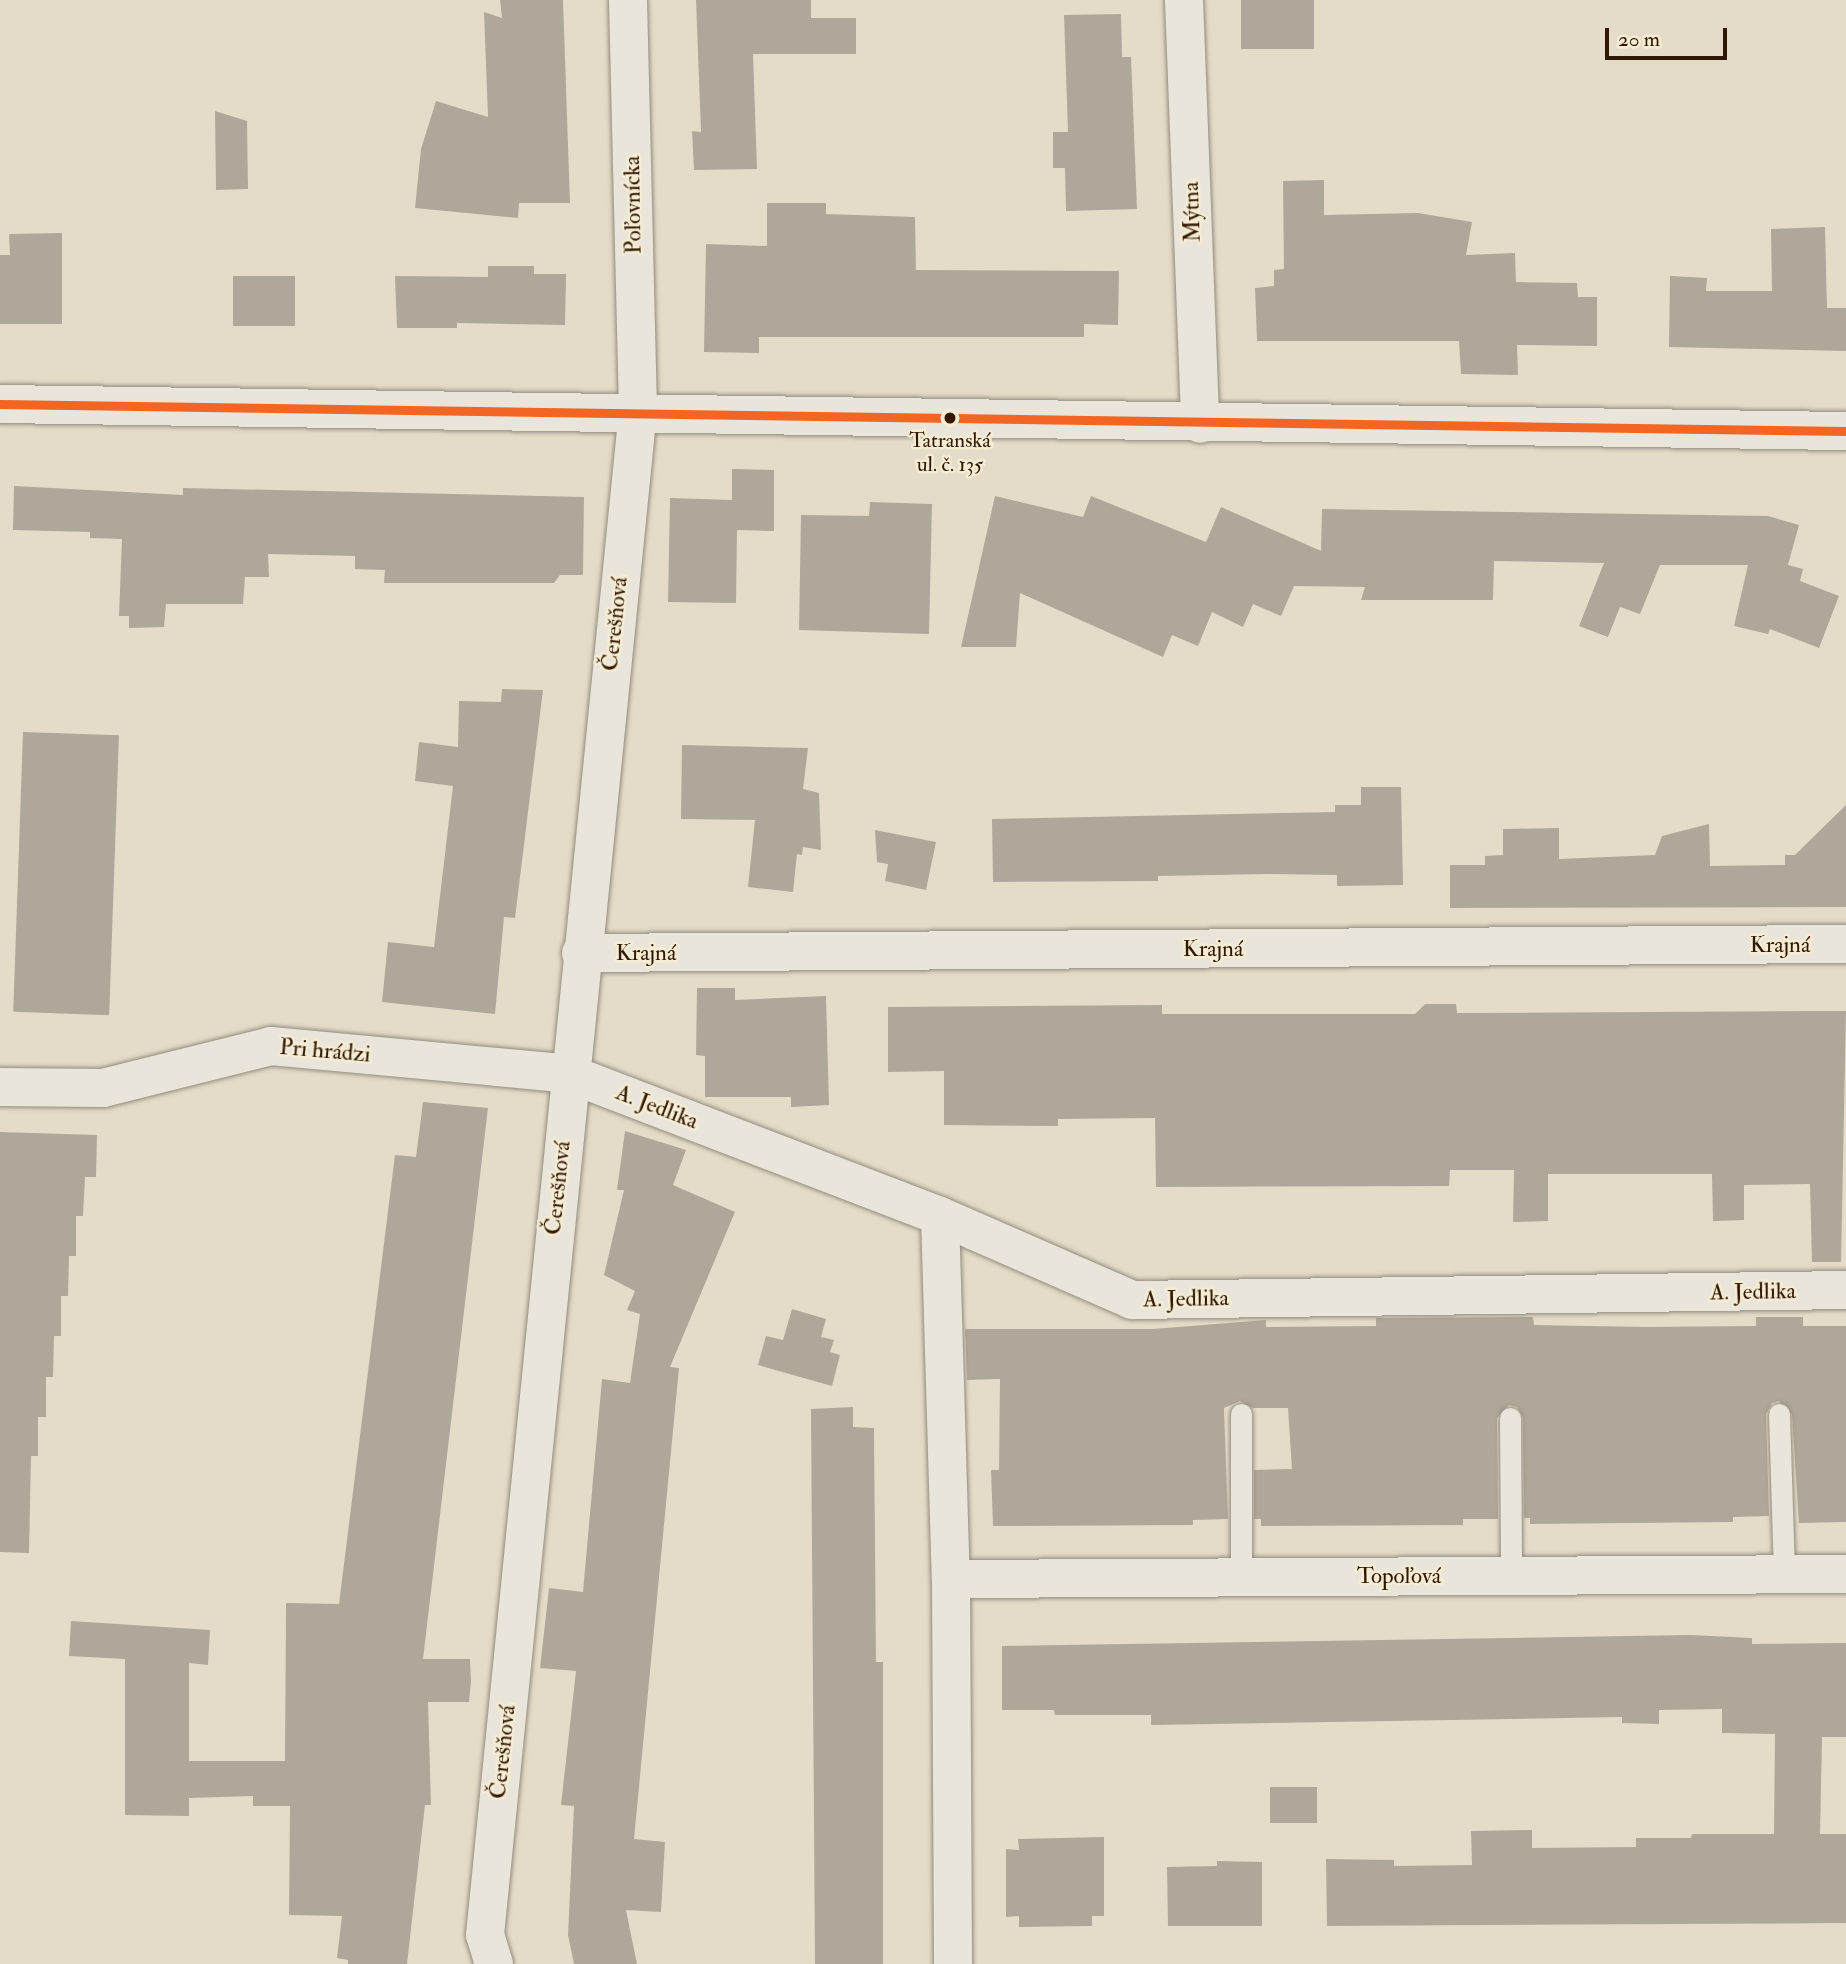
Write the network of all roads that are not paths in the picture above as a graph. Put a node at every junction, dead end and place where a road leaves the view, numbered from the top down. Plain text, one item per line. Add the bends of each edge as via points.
1 (628, 0) edge
2 (1184, 0) edge
3 (0, 404) edge
4 (638, 411) junction
5 (1200, 424) junction
6 (1846, 431) edge
7 (1846, 944) edge
8 (581, 953) junction
9 (570, 1074) junction
10 (0, 1087) edge
11 (940, 1216) junction
12 (1846, 1290) edge
13 (1241, 1414) dead end
14 (1779, 1414) dead end
15 (1510, 1418) dead end
16 (1784, 1572) junction
17 (1846, 1574) edge
18 (1241, 1576) junction
19 (1511, 1576) junction
20 (951, 1579) junction
21 (485, 1954) edge
22 (953, 1964) edge

1 - 4 street, Poľovnícka
2 - 5 street, Mýtna
3 - 4 street
4 - 5 street
4 - 8 street, Čerešňová
5 - 6 street
7 - 8 street, Krajná
8 - 9 street, Čerešňová
9 - 10 street, Pri hrádzi via 271,1046 103,1088
9 - 11 street, A. Jedlika
9 - 21 street, Čerešňová
11 - 12 street, A. Jedlika via 1132,1300
11 - 20 street
13 - 18 lane
14 - 16 lane
15 - 19 lane
16 - 17 street, Topoľová
16 - 19 street, Topoľová
18 - 19 street, Topoľová
18 - 20 street, Topoľová
20 - 22 street

